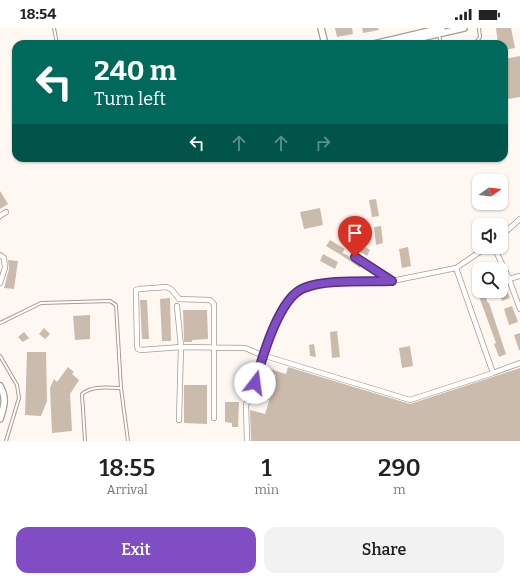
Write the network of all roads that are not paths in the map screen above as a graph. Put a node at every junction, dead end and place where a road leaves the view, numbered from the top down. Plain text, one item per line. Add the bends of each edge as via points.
1 (54, 28) edge
2 (321, 28) edge
3 (442, 28) edge
4 (462, 28) edge
5 (479, 28) edge
6 (439, 34) junction
7 (56, 40) edge
8 (324, 40) edge
9 (407, 40) edge
10 (409, 40) edge
11 (440, 40) edge
12 (478, 40) edge
13 (6, 212) dead end
14 (0, 216) edge
15 (520, 219) edge
16 (508, 230) edge
17 (477, 254) edge
18 (497, 254) edge
19 (0, 255) edge
20 (355, 257) dead end
21 (456, 268) junction
22 (520, 276) edge
23 (509, 279) junction
24 (392, 281) junction
25 (0, 283) edge
26 (177, 306) dead end
27 (520, 309) edge
28 (0, 323) edge
29 (181, 347) junction
30 (214, 347) junction
31 (262, 355) junction
32 (0, 356) edge
33 (520, 363) edge
34 (494, 373) junction
35 (275, 375) dead end
36 (0, 386) edge
37 (122, 388) junction
38 (252, 397) junction
39 (214, 418) dead end
40 (0, 419) edge
41 (179, 420) dead end
42 (6, 441) edge
43 (85, 441) edge
44 (128, 441) edge
45 (247, 441) edge

1 - 7 lane
2 - 8 street
3 - 9 street
4 - 6 street
5 - 12 lane
6 - 10 street
6 - 11 lane
13 - 14 street
15 - 16 street
17 - 21 street
18 - 23 street
19 - 25 street via 4,258 5,268
20 - 24 street
21 - 24 street
21 - 34 street
22 - 23 street
23 - 27 street
24 - 31 street via 321,283 303,288 292,297 279,315
26 - 29 street
28 - 37 lane via 41,303 110,301 116,305
29 - 30 street
29 - 30 street via 138,349 136,290 167,287 179,299 212,301
29 - 41 street
30 - 31 street via 245,348
30 - 39 street
31 - 34 street via 410,400
31 - 38 street
32 - 42 lane via 16,385 19,398
33 - 34 street
35 - 38 lane via 268,398
36 - 40 street via 5,405
37 - 43 lane via 95,388 82,394
37 - 44 lane
38 - 45 street via 246,404

